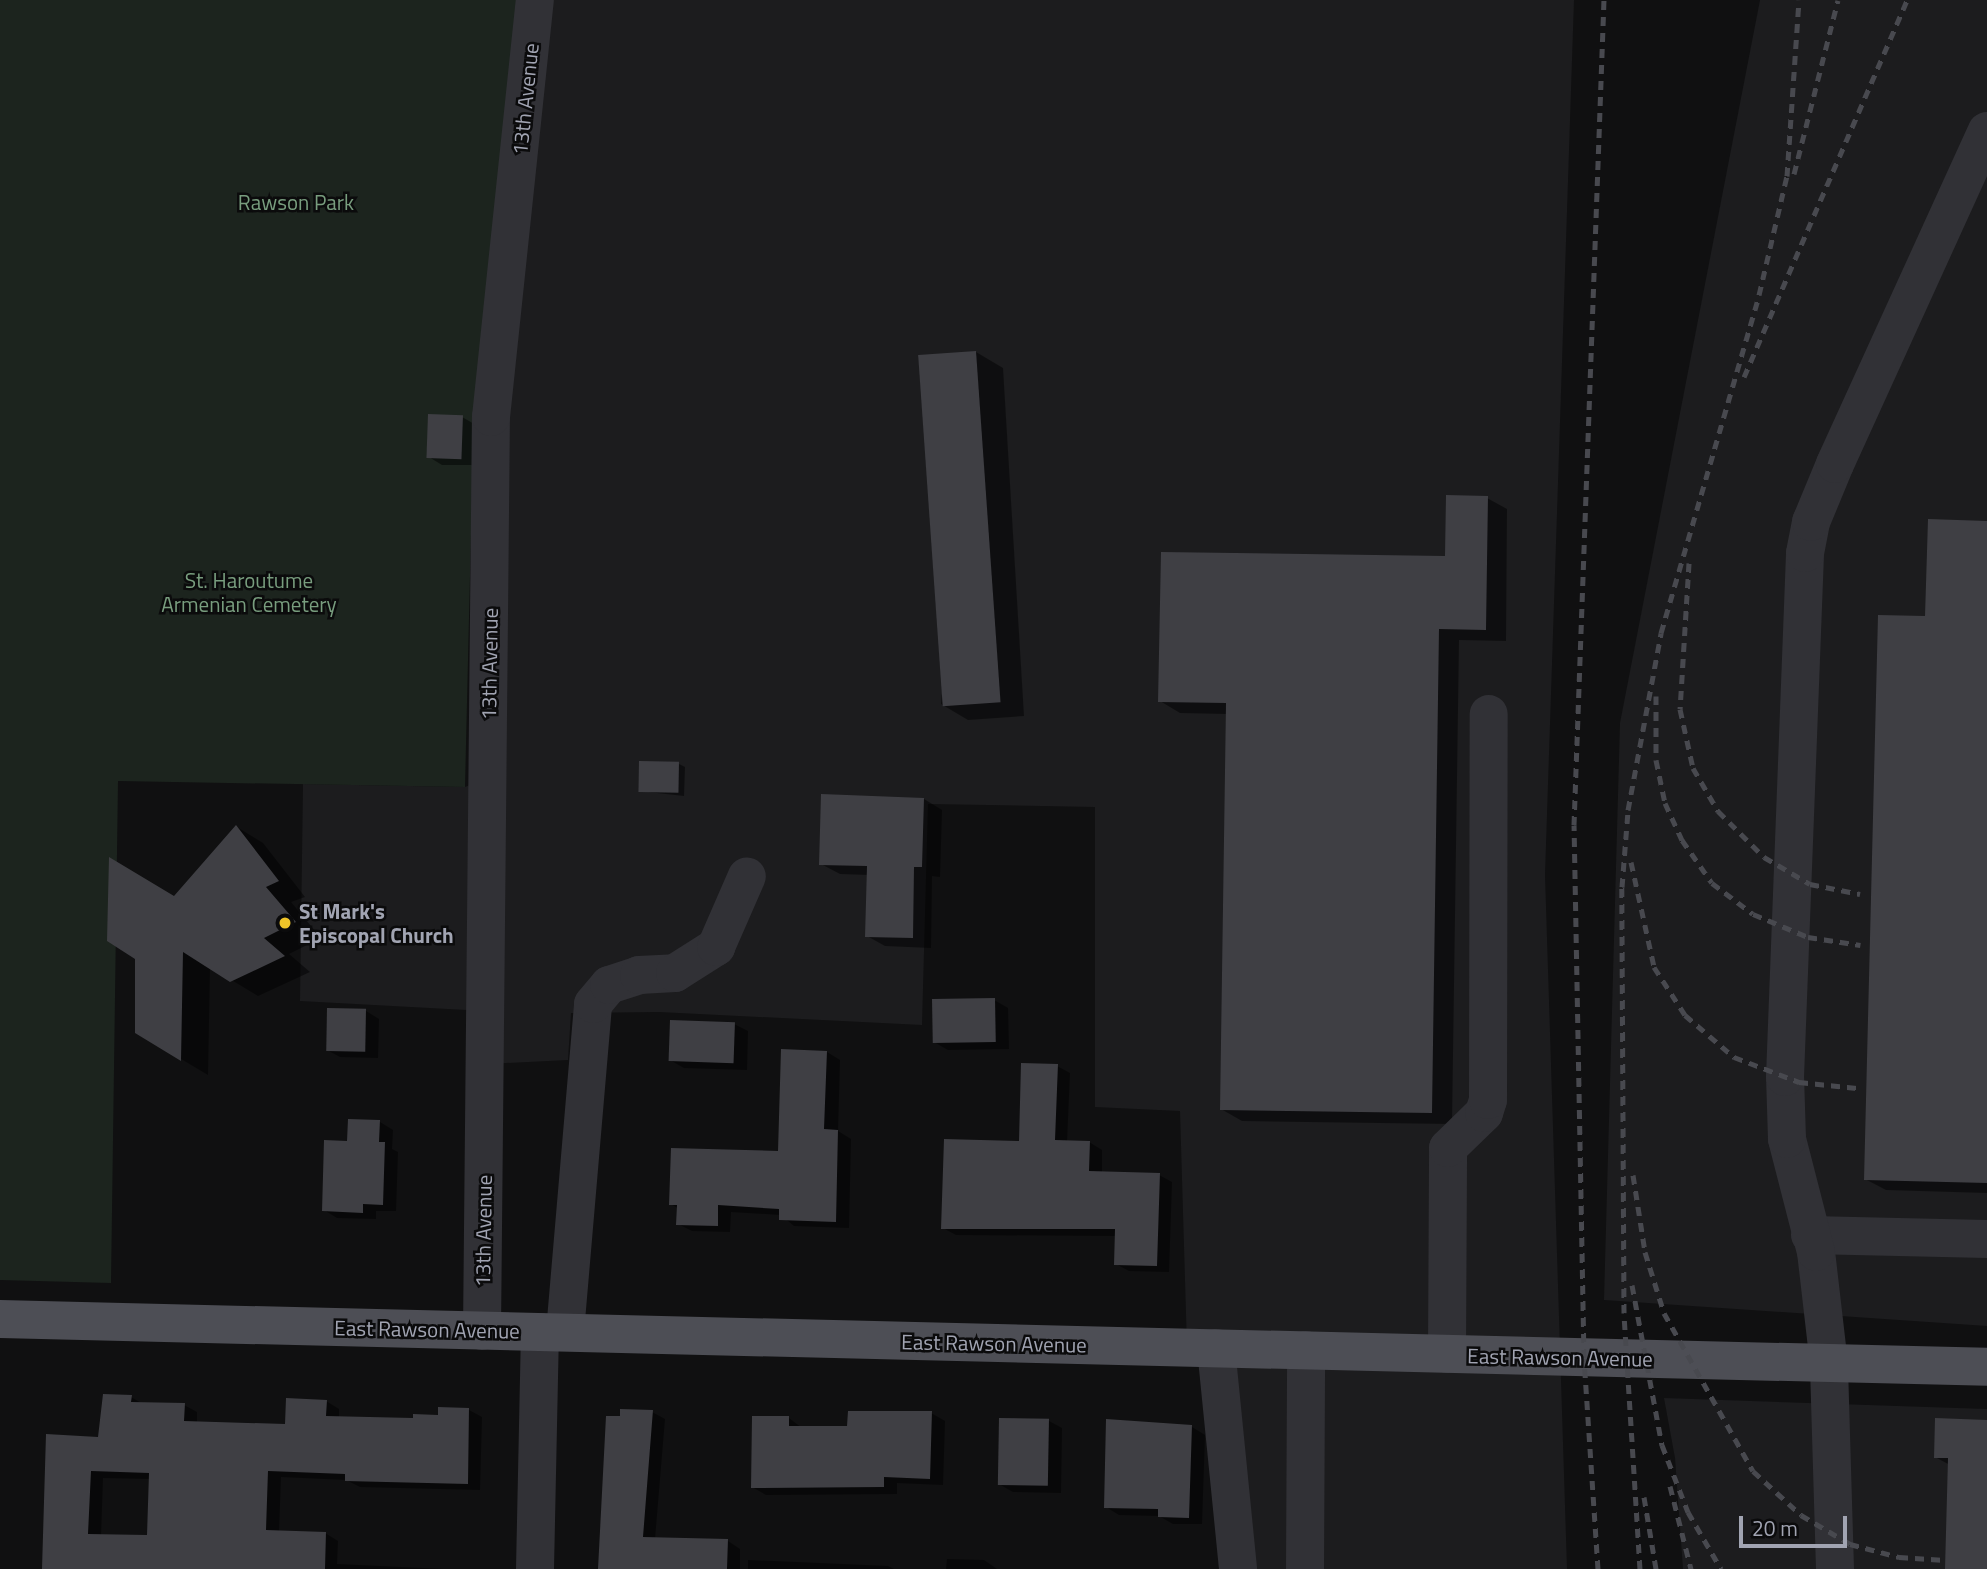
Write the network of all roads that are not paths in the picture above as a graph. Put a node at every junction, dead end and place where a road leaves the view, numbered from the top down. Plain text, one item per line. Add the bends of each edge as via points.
1 (535, 0) edge
2 (1987, 131) edge
3 (1489, 713) dead end
4 (747, 876) dead end
5 (1810, 1235) junction
6 (1987, 1239) edge
7 (0, 1319) edge
8 (482, 1331) junction
9 (552, 1332) junction
10 (1216, 1348) junction
11 (1306, 1350) junction
12 (1447, 1354) junction
13 (1829, 1364) junction
14 (1987, 1367) edge
15 (535, 1569) edge
16 (1238, 1569) edge
17 (1305, 1569) edge
18 (1835, 1569) edge

1 - 8 street, 13th Avenue via 491,417
2 - 5 street via 1835,464 1811,522 1805,553 1785,1077 1787,1139
3 - 12 street via 1489,1100 1484,1113 1448,1148
4 - 9 street via 716,947 675,973 639,975 609,985 593,1004
5 - 6 street
5 - 13 street
7 - 8 main road, East Rawson Avenue
8 - 9 main road, East Rawson Avenue
9 - 10 main road, East Rawson Avenue
9 - 15 street
10 - 11 main road, East Rawson Avenue
10 - 16 street
11 - 12 main road, East Rawson Avenue
11 - 17 street
12 - 13 main road, East Rawson Avenue
13 - 14 main road, East Rawson Avenue
13 - 18 street

